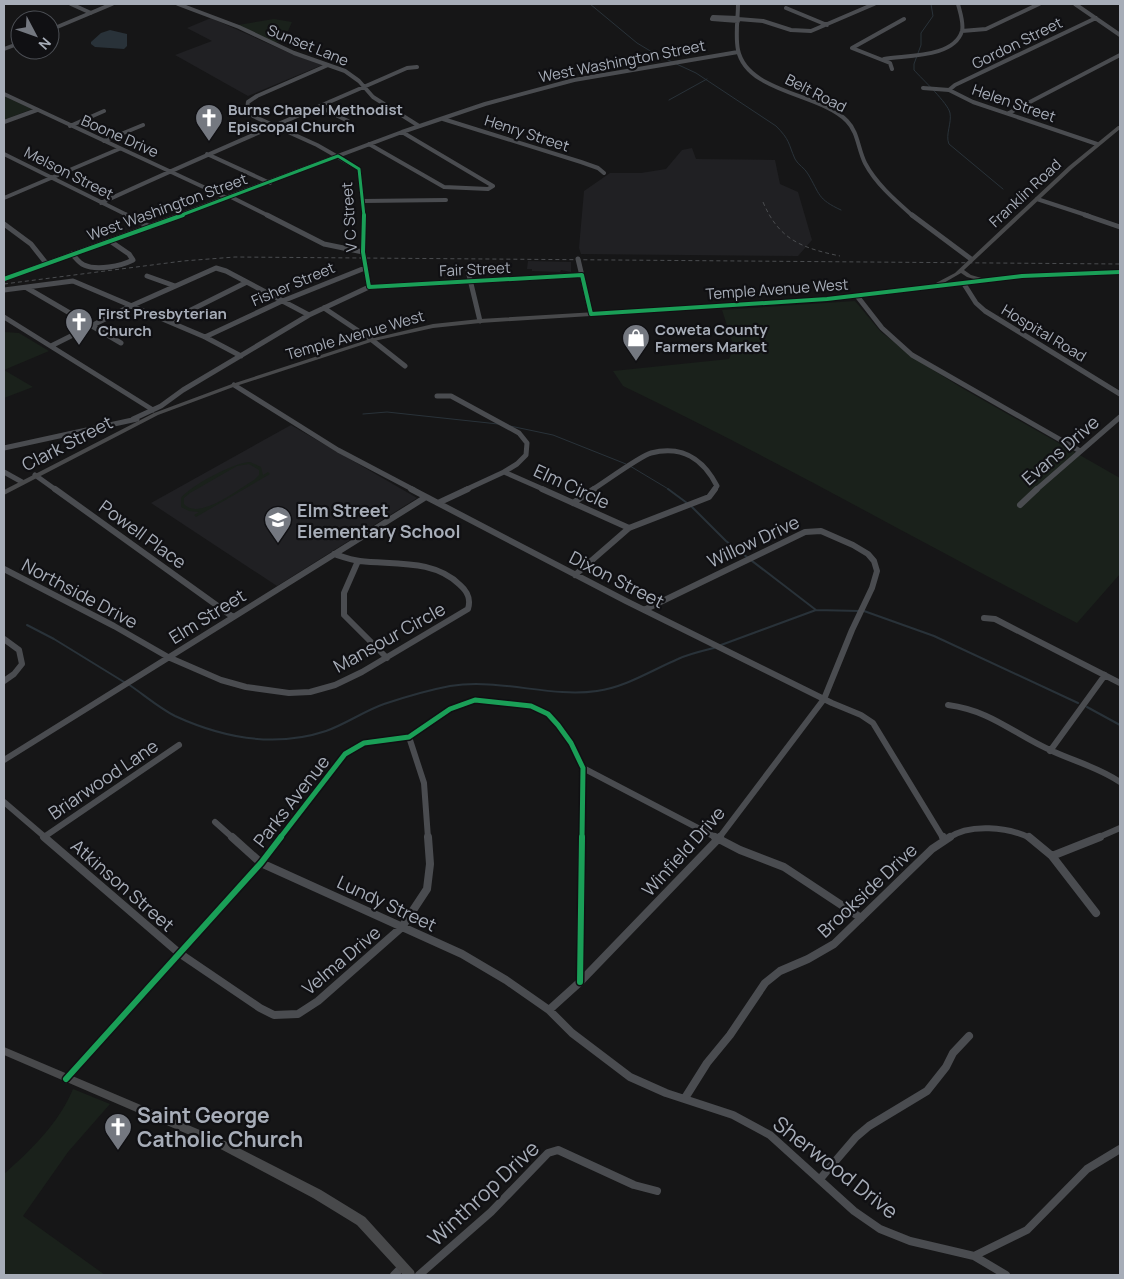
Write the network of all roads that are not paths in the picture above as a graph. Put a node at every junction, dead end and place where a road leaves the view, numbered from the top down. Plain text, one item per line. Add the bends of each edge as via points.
1 (71, 4) edge
2 (112, 4) edge
3 (178, 4) edge
4 (738, 4) edge
5 (874, 4) edge
6 (958, 4) edge
7 (1039, 4) edge
8 (1075, 4) edge
9 (786, 8) dead end
10 (91, 13) junction
11 (1096, 18) junction
12 (738, 19) junction
13 (904, 19) dead end
14 (827, 25) junction
15 (60, 26) edge
16 (962, 31) junction
17 (1120, 35) edge
18 (738, 52) junction
19 (1120, 55) edge
20 (884, 59) junction
21 (328, 65) junction
22 (417, 67) dead end
23 (892, 69) dead end
24 (923, 88) dead end
25 (364, 89) junction
26 (949, 90) junction
27 (4, 94) edge
28 (320, 107) junction
29 (37, 110) junction
30 (104, 112) dead end
31 (1009, 113) junction
32 (442, 118) junction
33 (4, 122) edge
34 (348, 122) dead end
35 (144, 124) dead end
36 (70, 126) junction
37 (276, 126) junction
38 (419, 126) junction
39 (1120, 127) edge
40 (402, 132) junction
41 (104, 142) junction
42 (369, 144) junction
43 (1097, 144) junction
44 (119, 149) junction
45 (4, 154) edge
46 (207, 154) junction
47 (338, 156) junction
48 (171, 171) junction
49 (604, 173) dead end
50 (51, 178) junction
51 (270, 183) junction
52 (4, 198) edge
53 (229, 198) junction
54 (1037, 199) junction
55 (446, 200) dead end
56 (363, 201) junction
57 (101, 202) junction
58 (4, 224) edge
59 (150, 227) junction
60 (1120, 227) edge
61 (110, 242) junction
62 (363, 252) junction
63 (72, 254) junction
64 (578, 259) dead end
65 (971, 259) junction
66 (46, 263) junction
67 (365, 268) junction
68 (960, 270) junction
69 (468, 271) dead end
70 (1120, 272) edge
71 (582, 275) junction
72 (147, 276) dead end
73 (4, 279) edge
74 (988, 280) junction
75 (471, 282) junction
76 (245, 283) junction
77 (964, 284) junction
78 (174, 286) junction
79 (370, 287) junction
80 (929, 287) junction
81 (27, 288) junction
82 (4, 290) edge
83 (857, 296) junction
84 (280, 302) junction
85 (133, 305) junction
86 (324, 308) junction
87 (591, 314) junction
88 (309, 315) junction
89 (5, 320) edge
90 (480, 321) junction
91 (169, 322) junction
92 (92, 326) junction
93 (205, 337) junction
94 (372, 340) junction
95 (121, 343) dead end
96 (51, 346) junction
97 (241, 356) junction
98 (405, 366) dead end
99 (234, 385) junction
100 (1120, 394) edge
101 (437, 396) dead end
102 (153, 410) junction
103 (1120, 418) edge
104 (133, 419) junction
105 (144, 420) junction
106 (4, 448) edge
107 (1080, 451) junction
108 (4, 472) edge
109 (504, 472) junction
110 (36, 475) junction
111 (22, 482) junction
112 (4, 493) edge
113 (426, 497) junction
114 (573, 502) junction
115 (438, 504) junction
116 (1020, 505) dead end
117 (629, 528) junction
118 (334, 554) junction
119 (358, 561) junction
120 (4, 569) edge
121 (575, 576) junction
122 (644, 610) junction
123 (233, 617) junction
124 (984, 618) dead end
125 (4, 638) edge
126 (168, 657) junction
127 (387, 658) junction
128 (1105, 675) junction
129 (4, 681) edge
130 (1120, 683) edge
131 (824, 699) junction
132 (948, 705) dead end
133 (409, 737) junction
134 (179, 745) dead end
135 (1050, 750) junction
136 (4, 760) edge
137 (582, 768) junction
138 (1120, 782) edge
139 (4, 802) edge
140 (215, 822) dead end
141 (1120, 828) edge
142 (44, 837) junction
143 (718, 839) junction
144 (944, 839) junction
145 (1052, 856) junction
146 (261, 863) junction
147 (1096, 913) dead end
148 (861, 918) junction
149 (402, 927) junction
150 (180, 953) junction
151 (580, 982) junction
152 (549, 1010) junction
153 (277, 1015) joint
154 (969, 1036) dead end
155 (4, 1051) edge
156 (66, 1079) junction
157 (685, 1098) junction
158 (1120, 1149) edge
159 (820, 1179) junction
160 (657, 1191) dead end
161 (974, 1256) junction
162 (403, 1266) junction
163 (394, 1275) edge
164 (410, 1275) edge
165 (419, 1275) edge
166 (1006, 1275) edge

1 - 10 street
2 - 10 street
3 - 21 street, Sunset Lane
4 - 12 street
5 - 14 street
6 - 16 street
7 - 16 street via 986,29
8 - 11 street
9 - 14 street
10 - 15 street
11 - 17 street
11 - 26 street, Gordon Street
12 - 12 street via 712,19 718,17
12 - 14 street via 763,21 798,31 811,31
12 - 18 street
13 - 20 street via 852,48
16 - 20 street via 956,43 930,54
18 - 32 street, West Washington Street via 574,80
18 - 65 street, Belt Road via 744,65 760,78 845,119 854,130 867,168 882,185 935,234
19 - 31 street
20 - 23 street via 890,62
21 - 25 street, Sunset Lane via 350,74
21 - 37 street via 248,102 249,113
22 - 25 street via 407,68
24 - 26 street, Helen Street
25 - 28 street
25 - 38 street, Sunset Lane
26 - 31 street, Helen Street
27 - 29 street, Boone Drive
28 - 34 street
28 - 37 street
29 - 33 street
29 - 36 street, Boone Drive
30 - 36 street
31 - 43 street, Helen Street
32 - 38 street, West Washington Street
32 - 49 street, Henry Street via 581,162
35 - 41 street
36 - 41 street, Boone Drive
37 - 46 street
37 - 47 street
38 - 40 street, West Washington Street
39 - 43 main road, Franklin Road
40 - 42 street, West Washington Street
40 - 42 street via 493,186 488,189 444,187
41 - 44 street, Boone Drive
42 - 47 street, West Washington Street
43 - 54 main road, Franklin Road
44 - 48 street, Boone Drive
44 - 50 street
45 - 50 street, Melson Street
46 - 48 street
46 - 51 street
47 - 51 street, West Washington Street
47 - 56 street, V C Street via 359,169
48 - 53 street, Boone Drive
48 - 57 street
50 - 52 street
50 - 57 street, Melson Street
51 - 53 street, West Washington Street
53 - 59 street, West Washington Street
53 - 62 street, Boone Drive via 324,244
54 - 60 street
54 - 65 main road, Franklin Road
55 - 56 street
56 - 62 street, V C Street
57 - 59 street, Melson Street
58 - 66 street via 31,244
59 - 61 street, West Washington Street
61 - 63 street, West Washington Street
61 - 63 street via 129,254 133,259 131,262 89,267
62 - 67 street, V C Street
63 - 66 street, West Washington Street
64 - 71 street
65 - 68 main road, Franklin Road
66 - 73 street, West Washington Street
67 - 79 street, V C Street
67 - 84 street, Fisher Street
68 - 74 main road via 972,277
68 - 77 main road
68 - 80 main road, Franklin Road
69 - 75 street
70 - 74 main road, Temple Avenue West
71 - 75 street, Fair Street
71 - 87 street
72 - 78 street
74 - 77 main road, Temple Avenue West
75 - 79 street, Fair Street
75 - 90 street
76 - 78 street via 216,268
76 - 84 street
76 - 91 street
77 - 80 main road, Temple Avenue West
77 - 100 street, Hospital Road via 985,311
78 - 85 street
79 - 86 street, Fair Street
80 - 83 main road, Temple Avenue West
81 - 82 street
81 - 85 street via 73,281
81 - 92 street
83 - 87 main road, Temple Avenue West
83 - 107 street via 870,318 912,355
84 - 88 street
84 - 93 street, Fisher Street
85 - 91 street
85 - 92 street
86 - 88 street, Fair Street
86 - 94 street
87 - 90 main road, Temple Avenue West
88 - 97 street, Fair Street
89 - 96 street
90 - 94 main road, Temple Avenue West via 433,326
91 - 93 street
92 - 95 street
92 - 96 street
93 - 97 street
94 - 98 street
94 - 99 main road, Temple Avenue West
96 - 102 street
97 - 102 street, Fair Street
99 - 105 main road, Temple Avenue West
99 - 113 street, Dixon Street via 338,450
101 - 109 street via 451,396 524,437 526,455
102 - 104 street, Fair Street
103 - 107 street, Evans Drive
104 - 105 street, Temple Avenue West
104 - 106 street, Temple Avenue West
105 - 110 main road, Clark Street
107 - 116 street, Evans Drive
108 - 111 street
109 - 114 street, Elm Circle
109 - 115 street
110 - 111 main road, Clark Street
110 - 123 street, Powell Place
111 - 112 main road, Clark Street
113 - 115 street, Dixon Street
113 - 118 street, Elm Street
114 - 117 street, Elm Circle
114 - 117 street via 650,453 671,451 686,454 696,457 710,469 718,486 709,497
115 - 121 street, Dixon Street
117 - 121 street
118 - 119 street, Mansour Circle
118 - 123 street, Elm Street
119 - 127 street via 343,591 344,615
119 - 127 street, Mansour Circle via 429,566 445,573 468,591 468,609
120 - 126 street, Northside Drive
121 - 122 street, Dixon Street
122 - 131 street, Dixon Street
122 - 131 street, Willow Drive via 805,532 821,531 853,545 868,554 877,570
123 - 126 street, Elm Street
124 - 128 street via 995,618
125 - 129 street via 19,650 22,664
126 - 127 street, Mansour Circle via 220,680 289,693 310,692 335,685
126 - 136 street, Elm Street
128 - 130 street
128 - 135 street
131 - 143 street, Winfield Drive
131 - 144 street, Dixon Street via 873,723
132 - 135 street via 967,707 994,717
133 - 137 street, Parks Avenue via 450,709 475,700 510,702 531,706 548,714 571,743
133 - 146 street, Parks Avenue via 364,743 345,754
133 - 149 street, Velma Drive via 424,783 430,864 427,889
134 - 142 street, Briarwood Lane
135 - 138 street via 1107,773
137 - 143 street
137 - 151 street, Parks Avenue
139 - 142 street, Atkinson Street
140 - 146 street, Lundy Street
141 - 145 street
142 - 150 street, Atkinson Street
143 - 148 street via 784,867
143 - 151 street, Winfield Drive
144 - 145 street, Brookside Drive via 975,829 1010,832 1029,837
144 - 148 street, Brookside Drive
145 - 147 street, Brookside Drive
146 - 149 street, Lundy Street
146 - 150 street, Parks Avenue
148 - 157 street, Brookside Drive via 834,944 780,971 765,983
149 - 152 street, Lundy Street via 462,954
149 - 153 street, Velma Drive via 318,1001 298,1014
150 - 153 street, Atkinson Street via 260,1008
150 - 156 street, Parks Avenue
151 - 152 street, Winfield Drive
152 - 157 street, Sherwood Drive via 572,1033 630,1077
154 - 159 street via 927,1091 869,1126
155 - 156 main road
156 - 162 main road via 217,1142 317,1194 361,1222
157 - 159 street, Sherwood Drive via 733,1115 770,1135
158 - 161 street via 1087,1169 1026,1230
159 - 161 street, Sherwood Drive via 854,1211 880,1229 910,1241
160 - 165 street, Winthrop Drive via 634,1185 558,1150 548,1153 492,1212
161 - 166 street, Sherwood Drive
162 - 163 street
162 - 164 main road

